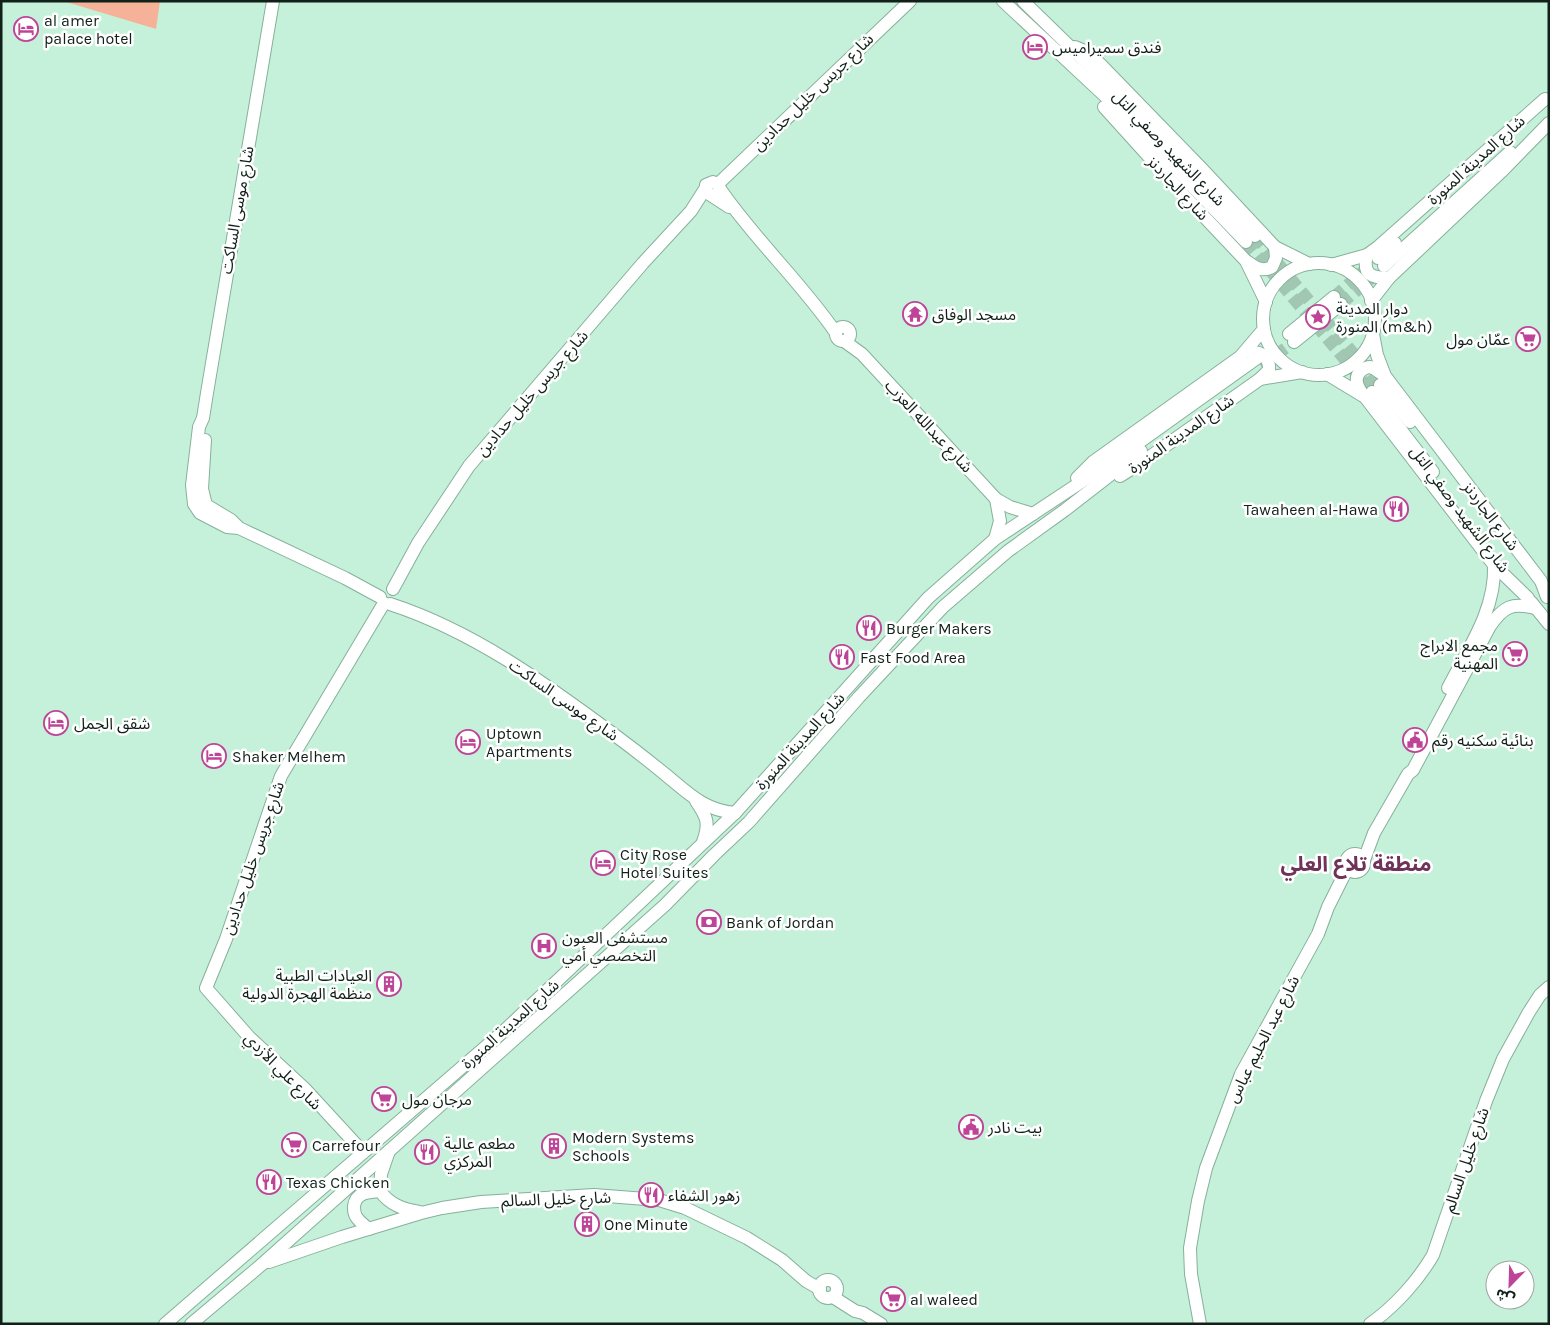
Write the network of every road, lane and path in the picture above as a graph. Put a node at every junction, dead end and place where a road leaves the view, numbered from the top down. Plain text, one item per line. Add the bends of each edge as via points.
1 (273, 1) edge
2 (910, 1) edge
3 (1003, 1) edge
4 (1023, 1) edge
5 (1062, 48) junction
6 (1547, 97) edge
7 (1549, 117) edge
8 (1549, 123) edge
9 (713, 191) junction
10 (1250, 239) tunnel mouth
11 (1275, 247) junction
12 (1246, 260) junction
13 (1309, 264) junction
14 (1380, 264) junction
15 (1331, 265) junction
16 (1337, 301) tunnel mouth
17 (1371, 301) junction
18 (1266, 302) junction
19 (1264, 329) junction
20 (1373, 334) junction
21 (1291, 338) tunnel mouth
22 (1240, 357) junction
23 (1303, 372) junction
24 (1327, 374) junction
25 (1260, 379) junction
26 (1376, 388) junction
27 (996, 499) junction
28 (1053, 500) junction
29 (1065, 510) junction
30 (1033, 514) junction
31 (996, 539) junction
32 (1494, 565) junction
33 (388, 596) junction
34 (1548, 598) edge
35 (1531, 603) junction
36 (1549, 624) edge
37 (1408, 774) junction
38 (696, 801) junction
39 (734, 813) junction
40 (703, 843) junction
41 (1549, 987) edge
42 (206, 988) joint
43 (390, 1150) junction
44 (363, 1152) junction
45 (380, 1191) junction
46 (421, 1213) junction
47 (369, 1229) junction
48 (260, 1266) junction
49 (1200, 1323) edge
50 (165, 1324) edge
51 (191, 1324) edge
52 (882, 1324) edge
53 (1370, 1324) edge

1 - 33 street, شارع موسى الساكت via 203,418 206,434 204,500 206,505 239,528
2 - 9 street, شارع جريس خليل حدادين
3 - 5 street
4 - 5 street
5 - 10 street, شارع الشهيد وصفي التل
5 - 11 street, شارع الجاردنز via 1087,52 1101,65
5 - 12 street, شارع الجاردنز via 1066,66 1074,76
6 - 14 street, شارع المدينة المنورة via 1396,233
7 - 14 street, شارع المدينة المنورة
8 - 14 street, شارع المدينة المنورة via 1501,172
9 - 27 street, شارع عبدالله العزب
9 - 33 street, شارع جريس خليل حدادين via 643,263 469,466
11 - 12 street via 1275,264 1266,270 1254,267
11 - 13 street, شارع الجاردنز
12 - 18 street, شارع الجاردنز
13 - 15 street
13 - 18 street via 1278,281
14 - 15 street, شارع المدينة المنورة
14 - 17 street, شارع المدينة المنورة
15 - 17 street via 1356,278
16 - 21 street
17 - 20 street
18 - 19 street
19 - 22 street, شارع المدينة المنورة
19 - 23 street via 1278,356
20 - 24 street via 1356,361
20 - 26 street, شارع الجاردنز via 1377,355
22 - 25 street via 1255,352 1266,358 1269,370
22 - 28 street, شارع المدينة المنورة via 1093,462
23 - 24 street
23 - 25 street, شارع المدينة المنورة
24 - 26 street, شارع الجاردنز
25 - 29 street, شارع المدينة المنورة via 1144,461
26 - 32 street, شارع الجاردنز
26 - 34 street, شارع الجاردنز via 1541,581
26 - 35 street, شارع الشهيد وصفي التل
27 - 30 street, شارع عبدالله العزب
27 - 31 street via 1000,521
28 - 29 street, شارع المدينة المنورة via 1259,362
28 - 30 street, شارع المدينة المنورة
29 - 43 street, شارع المدينة المنورة via 1008,551 942,607 748,822 665,905
30 - 31 street, شارع المدينة المنورة
31 - 39 street, شارع المدينة المنورة via 928,598
32 - 35 street, شارع الجاردنز
32 - 37 street via 1493,591 1488,609 1413,754 1407,767
33 - 38 street, شارع موسى الساكت via 515,664 613,734
33 - 42 street, شارع جريس خليل حدادين via 281,776 226,939
35 - 36 street, شارع الشهيد وصفي التل
35 - 37 street via 1513,606 1494,621
37 - 49 street, شارع عبد الحليم عباس via 1359,857 1347,859 1346,864 1351,871 1328,907 1318,934 1241,1074 1206,1168 1190,1248
38 - 39 street, شارع موسى الساكت via 715,810
38 - 40 street, شارع موسى الساكت via 707,822 708,831
39 - 40 street, شارع المدينة المنورة
40 - 44 street, شارع المدينة المنورة via 505,1030
41 - 53 street, شارع خليل السالم via 1529,1012 1503,1060 1433,1255 1405,1291
42 - 44 street, شارع علي الأزدي via 250,1038 306,1090
43 - 45 street via 381,1174
43 - 48 street, شارع المدينة المنورة
44 - 50 street, شارع المدينة المنورة
45 - 46 street, شارع خليل السالم via 399,1208
45 - 47 street via 364,1193 355,1202 354,1213
46 - 47 street, شارع خليل السالم
46 - 52 street, شارع خليل السالم via 480,1202 594,1195 659,1200 726,1227 821,1286 832,1281 836,1286 835,1293
47 - 48 street, شارع خليل السالم
48 - 51 street, شارع المدينة المنورة

